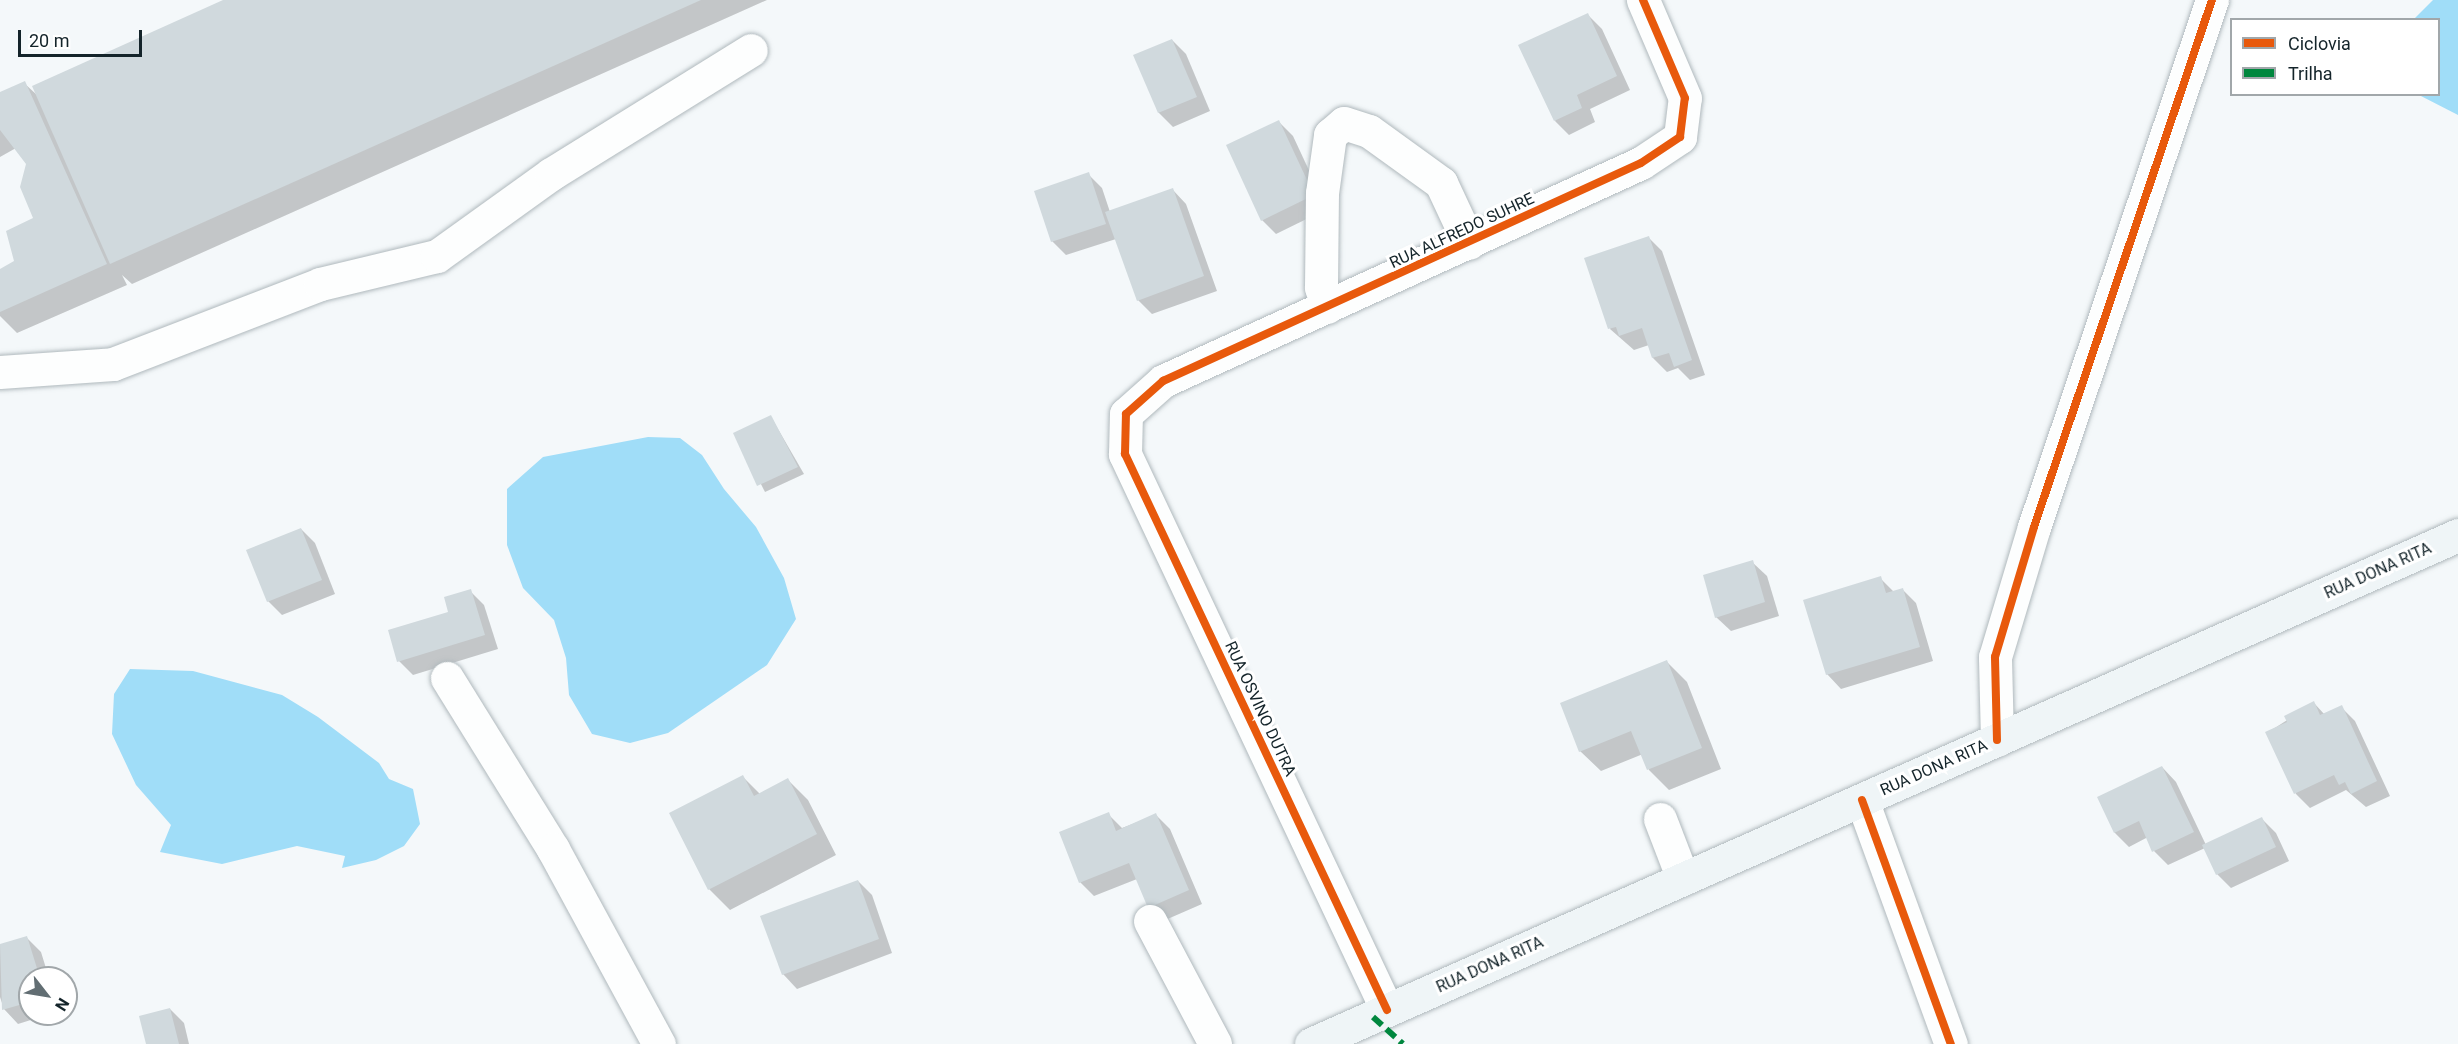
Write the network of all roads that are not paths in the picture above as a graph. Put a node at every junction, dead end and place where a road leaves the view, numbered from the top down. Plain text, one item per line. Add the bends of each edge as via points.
1 (1643, 0) edge
2 (2212, 0) edge
3 (751, 50) dead end
4 (1469, 243) junction
5 (1327, 307) junction
6 (0, 372) edge
7 (1126, 414) joint
8 (2458, 535) edge
9 (447, 678) dead end
10 (1997, 740) junction
11 (1862, 800) junction
12 (1660, 819) dead end
13 (1683, 879) junction
14 (1150, 921) dead end
15 (1387, 1010) junction
16 (659, 1044) edge
17 (1215, 1044) edge
18 (1311, 1044) edge
19 (1951, 1044) edge

1 - 4 street, RUA ALFREDO SUHRE via 1685,98 1680,137 1641,163
2 - 10 street via 2070,417 1995,657
3 - 6 street via 551,174 437,256 320,284 113,364
4 - 5 street, RUA ALFREDO SUHRE
4 - 5 street via 1441,183 1369,131 1344,123 1330,135 1322,193 1321,287
5 - 7 street, RUA ALFREDO SUHRE via 1162,381
7 - 15 street, RUA OSVINO DUTRA via 1125,454
8 - 10 main road, RUA DONA RITA
9 - 16 street via 553,849
10 - 11 main road, RUA DONA RITA
11 - 13 main road, RUA DONA RITA
11 - 19 street
12 - 13 street
13 - 15 main road, RUA DONA RITA
14 - 17 street
15 - 18 main road, RUA DONA RITA

